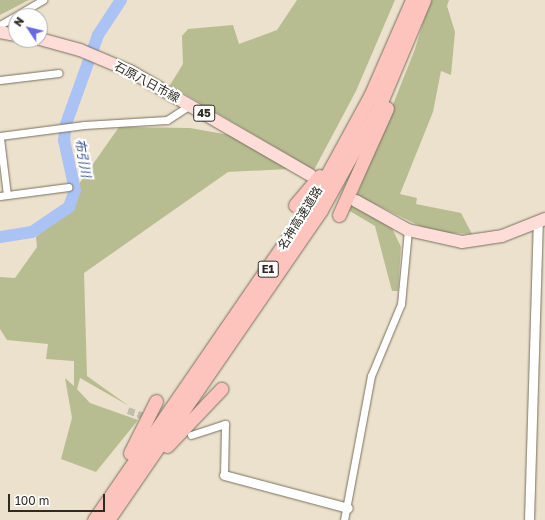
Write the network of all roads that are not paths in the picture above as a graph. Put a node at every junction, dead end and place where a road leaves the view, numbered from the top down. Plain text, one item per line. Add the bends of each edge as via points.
1 (43, 0) edge
2 (412, 0) edge
3 (425, 0) edge
4 (0, 25) edge
5 (48, 42) edge
6 (59, 73) dead end
7 (0, 80) edge
8 (190, 105) junction
9 (0, 137) edge
10 (342, 150) junction
11 (310, 175) dead end
12 (68, 187) dead end
13 (4, 195) edge
14 (356, 201) dead end
15 (295, 205) dead end
16 (338, 216) dead end
17 (541, 220) edge
18 (408, 230) junction
19 (221, 389) dead end
20 (156, 401) dead end
21 (191, 435) dead end
22 (224, 475) joint
23 (122, 498) junction
24 (348, 508) junction
25 (93, 520) edge
26 (108, 520) edge
27 (344, 520) edge
28 (529, 520) edge

1 - 4 street
2 - 10 highway, 名神高速道路 / E1 via 390,54
3 - 16 highway via 396,86
3 - 23 highway, 名神高速道路 / E1 via 381,102 321,210
5 - 8 main road, 石原八日市線 / 45 via 130,71
6 - 7 street
8 - 9 street via 167,120 70,127
8 - 11 main road, 石原八日市線 / 45
9 - 13 street
10 - 15 highway via 329,160
10 - 25 highway, 名神高速道路 / E1 via 238,314
12 - 13 street
14 - 18 main road
17 - 18 main road via 502,236 462,242
17 - 28 street
18 - 24 street via 401,304 371,376
19 - 23 highway
20 - 25 highway
21 - 22 street via 225,424
22 - 24 street
23 - 26 highway, 名神高速道路 / E1
24 - 27 street

